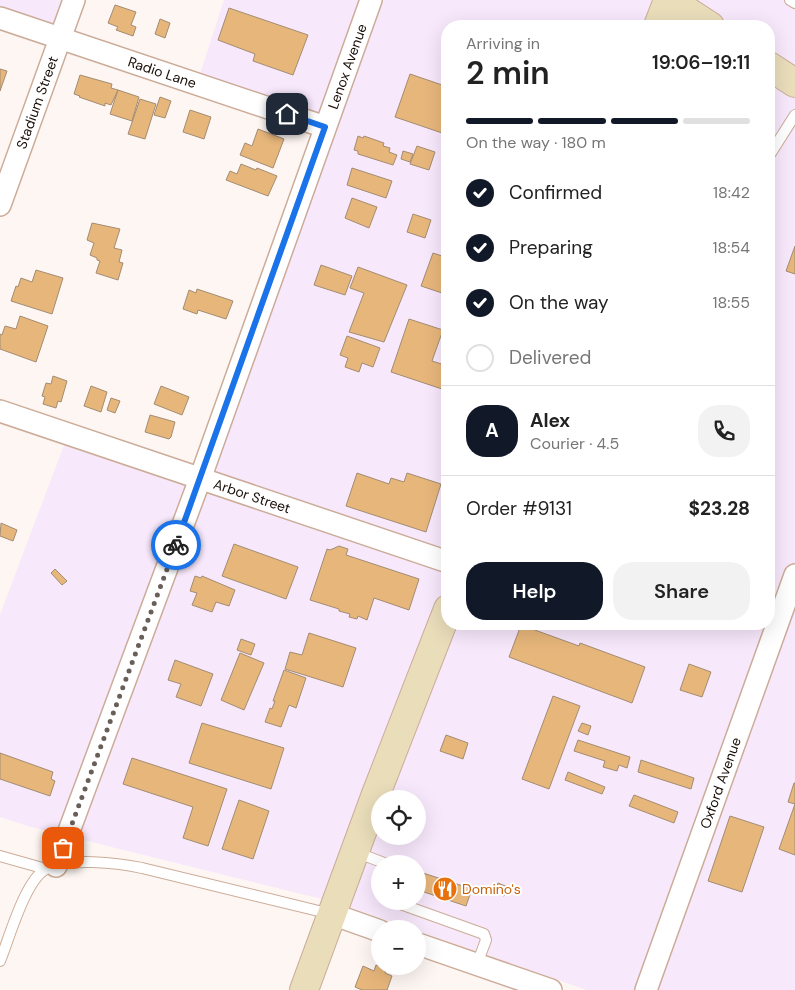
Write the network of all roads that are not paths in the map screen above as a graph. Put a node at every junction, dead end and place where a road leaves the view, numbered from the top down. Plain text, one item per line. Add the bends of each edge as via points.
1 (74, 0) edge
2 (371, 0) edge
3 (669, 0) edge
4 (790, 0) edge
5 (795, 3) edge
6 (0, 18) edge
7 (661, 20) edge
8 (701, 20) edge
9 (60, 38) junction
10 (775, 70) edge
11 (795, 83) edge
12 (795, 115) edge
13 (325, 127) junction
14 (775, 147) edge
15 (0, 205) edge
16 (0, 411) edge
17 (200, 479) junction
18 (441, 560) edge
19 (795, 575) edge
20 (441, 627) edge
21 (354, 852) junction
22 (0, 856) edge
23 (371, 858) edge
24 (51, 867) junction
25 (417, 910) edge
26 (332, 914) junction
27 (371, 928) edge
28 (426, 947) edge
29 (0, 961) edge
30 (477, 964) junction
31 (304, 990) edge
32 (551, 990) edge
33 (646, 990) edge

1 - 9 street, Stadium Street
2 - 13 street, Lenox Avenue
3 - 7 main road
3 - 8 main road
4 - 5 lane
6 - 9 street, Radio Lane
9 - 13 street, Radio Lane
9 - 15 street, Stadium Street
10 - 11 main road
12 - 14 lane
13 - 17 street, Lenox Avenue
16 - 17 street, Arbor Street
17 - 18 street, Arbor Street
17 - 24 street, Lenox Avenue
19 - 33 street, Oxford Avenue
20 - 21 main road
21 - 23 lane
21 - 26 main road
22 - 24 lane
24 - 26 lane via 97,862 142,868
24 - 29 lane via 28,890
25 - 30 lane via 484,934 486,940
26 - 27 street
26 - 31 main road
28 - 30 street
30 - 32 street

